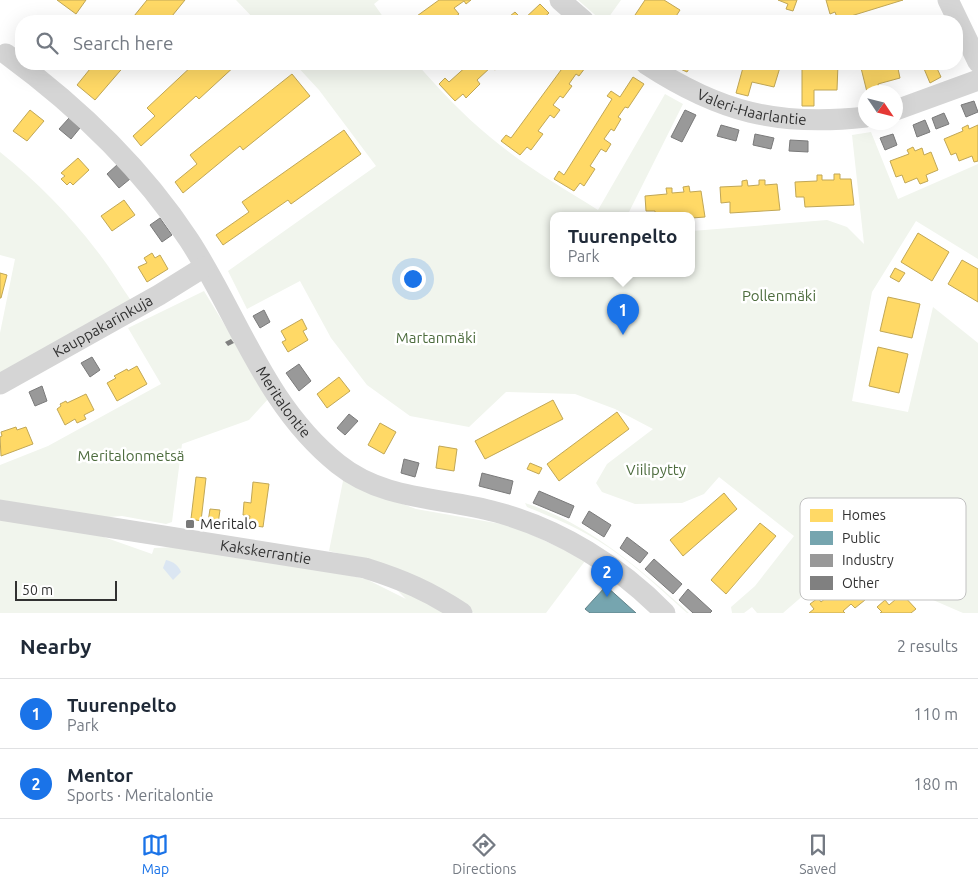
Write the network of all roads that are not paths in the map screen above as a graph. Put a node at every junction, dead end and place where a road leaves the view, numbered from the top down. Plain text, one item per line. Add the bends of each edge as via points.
1 (560, 0) edge
2 (948, 0) edge
3 (577, 15) edge
4 (955, 15) edge
5 (963, 31) edge
6 (6, 54) dead end
7 (15, 61) edge
8 (978, 62) edge
9 (26, 70) edge
10 (656, 70) edge
11 (978, 80) edge
12 (903, 107) edge
13 (858, 118) edge
14 (204, 267) junction
15 (0, 384) edge
16 (0, 510) edge
17 (462, 613) edge
18 (665, 613) edge

1 - 3 street
2 - 4 street
5 - 8 street
6 - 7 street, Meritalontie
9 - 14 street, Meritalontie via 116,149 160,200
10 - 13 street, Valeri-Haarlantie via 700,95 750,113 812,121
11 - 12 street
14 - 15 street, Kauppakarinkuja
14 - 18 street, Meritalontie via 266,380 304,431 336,463 385,490 496,512 560,537 623,576
16 - 17 street, Kakskerrantie via 365,568 400,579

